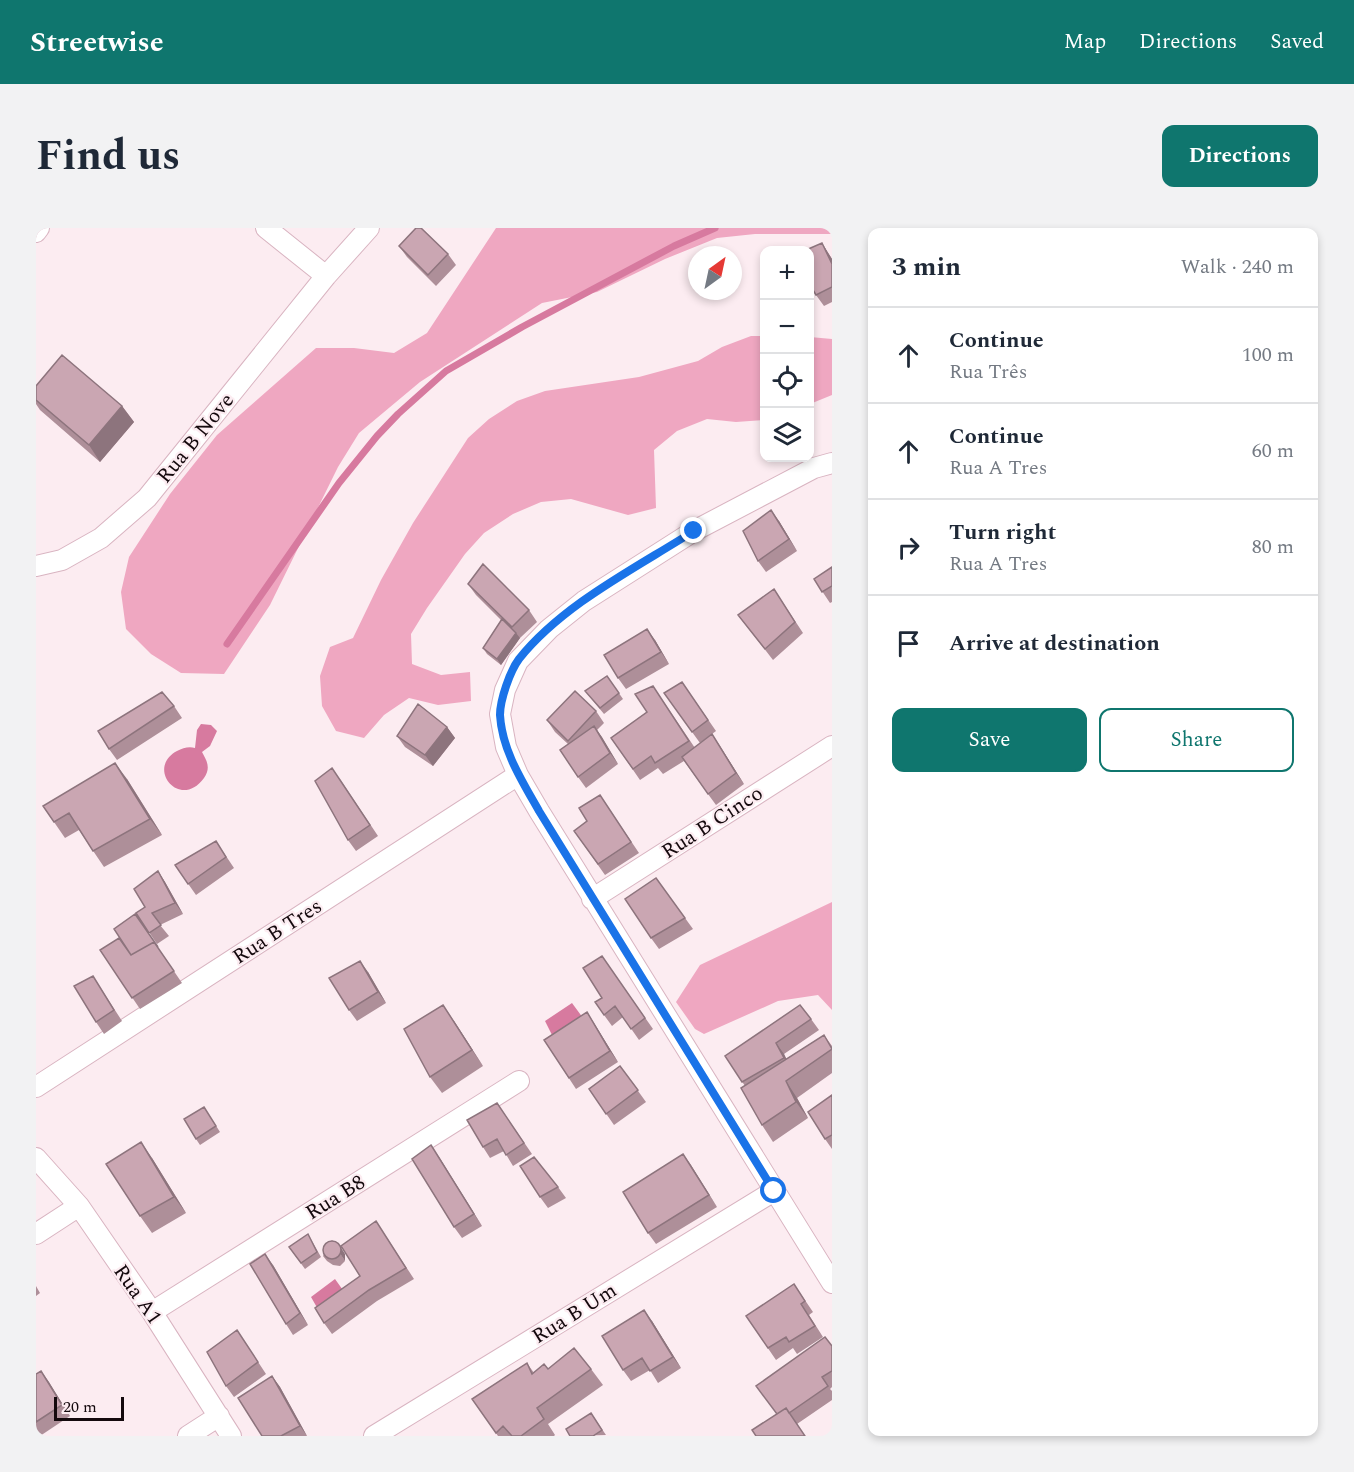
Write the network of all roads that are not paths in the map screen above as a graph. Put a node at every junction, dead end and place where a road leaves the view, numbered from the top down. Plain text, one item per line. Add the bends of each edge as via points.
1 (39, 228) edge
2 (266, 228) edge
3 (369, 228) edge
4 (36, 232) edge
5 (326, 276) junction
6 (823, 466) edge
7 (36, 566) edge
8 (832, 746) edge
9 (518, 775) junction
10 (592, 899) junction
11 (519, 1081) dead end
12 (36, 1087) edge
13 (36, 1158) edge
14 (774, 1191) junction
15 (79, 1206) junction
16 (36, 1234) edge
17 (832, 1283) edge
18 (152, 1312) junction
19 (219, 1416) junction
20 (188, 1436) edge
21 (231, 1436) edge
22 (374, 1436) edge

1 - 4 street
2 - 5 street
3 - 5 street, Rua B Nove
5 - 7 street, Rua B Nove via 147,498 101,538 62,560
6 - 9 street via 694,531 584,601 549,629 518,661 505,690 500,714 506,747
8 - 10 street, Rua B Cinco
9 - 10 street
9 - 12 street, Rua B Tres
10 - 14 street
11 - 18 street, Rua B8
13 - 15 street, Rua A1
14 - 17 street
14 - 22 street, Rua B Um
15 - 16 street
15 - 18 street, Rua A1
18 - 19 street, Rua A1
19 - 20 street
19 - 21 street, Rua A1

